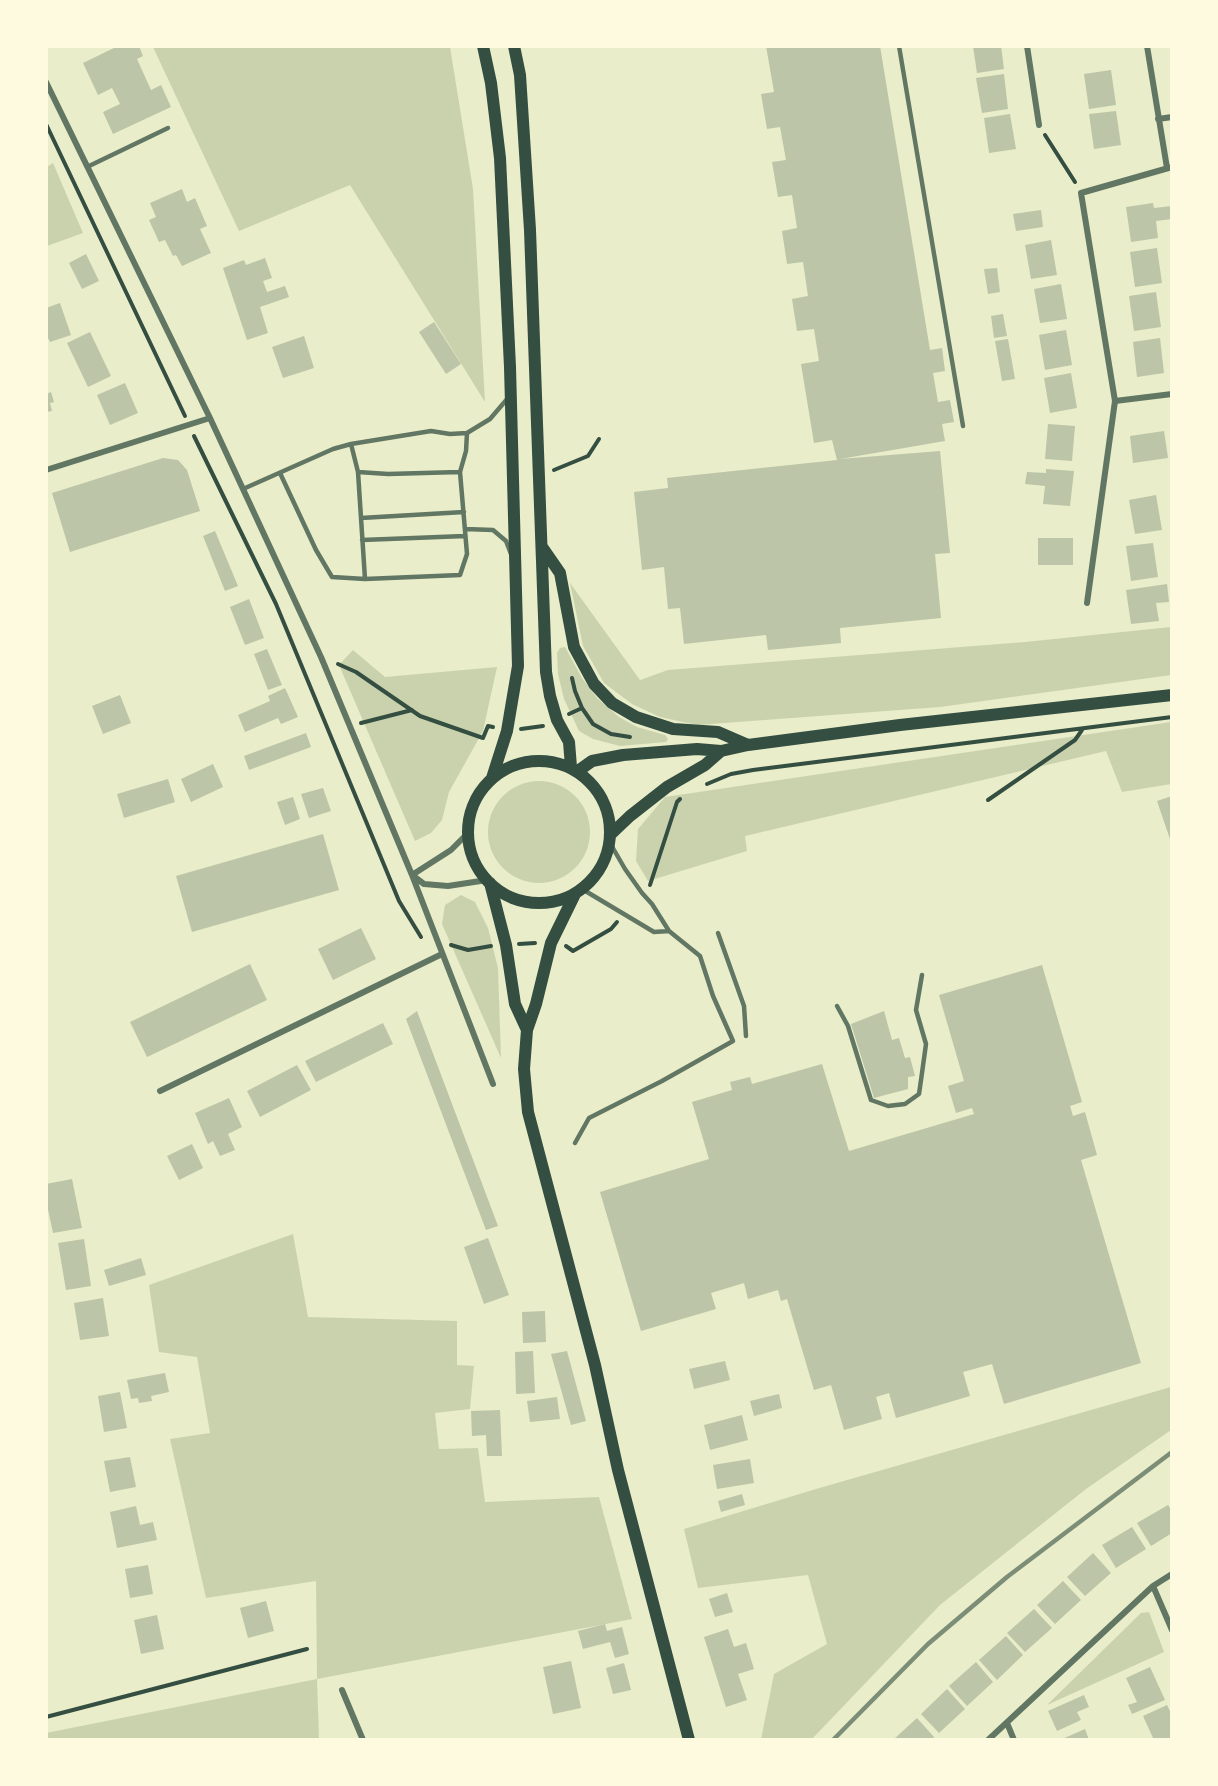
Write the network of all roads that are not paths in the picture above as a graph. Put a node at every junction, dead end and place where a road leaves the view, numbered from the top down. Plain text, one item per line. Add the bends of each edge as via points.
1 (483, 46) edge
2 (514, 46) edge
3 (899, 46) edge
4 (1027, 46) edge
5 (1147, 46) edge
6 (46, 82) edge
7 (1172, 117) edge
8 (1158, 119) junction
9 (1040, 126) road end
10 (168, 128) dead end
11 (87, 166) junction
12 (1169, 168) edge
13 (1172, 394) edge
14 (510, 396) junction
15 (1115, 401) junction
16 (210, 418) junction
17 (963, 426) dead end
18 (466, 433) junction
19 (351, 444) junction
20 (46, 470) edge
21 (280, 472) junction
22 (358, 472) junction
23 (460, 472) junction
24 (243, 489) junction
25 (464, 512) junction
26 (361, 518) junction
27 (465, 529) junction
28 (465, 536) junction
29 (362, 540) junction
30 (541, 546) junction
31 (515, 568) junction
32 (365, 579) junction
33 (1087, 603) dead end
34 (1172, 695) edge
35 (748, 745) junction
36 (721, 751) junction
37 (574, 769) junction
38 (492, 778) junction
39 (468, 833) junction
40 (610, 839) junction
41 (412, 875) junction
42 (488, 881) junction
43 (578, 891) junction
44 (669, 931) junction
45 (718, 933) dead end
46 (442, 954) junction
47 (922, 975) dead end
48 (837, 1006) dead end
49 (527, 1030) junction
50 (746, 1036) dead end
51 (493, 1084) dead end
52 (160, 1091) dead end
53 (575, 1143) dead end
54 (1172, 1574) edge
55 (1154, 1586) junction
56 (1172, 1630) edge
57 (342, 1690) dead end
58 (1007, 1722) junction
59 (363, 1740) edge
60 (689, 1740) edge
61 (988, 1740) edge
62 (1014, 1740) edge

1 - 14 main road via 500,158
2 - 30 main road via 520,75 530,230
3 - 17 lane
4 - 9 street
5 - 8 street
6 - 11 street
7 - 8 street
8 - 12 street
10 - 11 lane
11 - 16 street
12 - 15 street via 1081,193
13 - 15 street
14 - 18 lane via 490,419
14 - 31 main road
15 - 33 street
16 - 20 street
16 - 24 street
18 - 19 lane via 431,431
18 - 23 lane
19 - 21 lane
19 - 22 lane
21 - 24 lane
21 - 32 lane via 332,578
22 - 23 lane
22 - 26 lane
23 - 25 lane
24 - 41 street via 351,725
25 - 26 lane
25 - 27 lane
26 - 29 lane
27 - 28 lane
27 - 31 lane via 493,530 506,541
28 - 29 lane
28 - 32 lane via 467,554 460,575
29 - 32 lane
30 - 35 main road via 560,573 574,647 594,684 612,703 636,717 673,729 718,732
30 - 37 main road via 549,696 569,742
31 - 38 main road via 518,666 507,731
34 - 35 main road
35 - 36 main road
36 - 37 main road via 623,755
36 - 40 main road via 630,816
37 - 38 main road via 551,761 530,761 510,766
37 - 40 main road via 595,788 607,810
38 - 39 main road via 479,794
39 - 41 street via 451,850
39 - 42 main road via 473,858
40 - 43 main road via 595,876
40 - 44 lane via 625,869
41 - 42 street via 424,884 448,886
41 - 46 street
42 - 43 main road via 521,901 548,902
42 - 49 main road via 506,945 515,1004
43 - 44 lane via 654,932
43 - 49 main road via 551,944
44 - 53 lane via 700,956 733,1041 589,1118
45 - 50 lane via 744,1006
46 - 51 street
46 - 52 street
47 - 48 lane via 916,1010 926,1044 919,1094 905,1104 888,1106 871,1100 849,1026
49 - 60 main road via 524,1069 528,1112
54 - 55 street
55 - 56 street
55 - 58 street
57 - 59 street
58 - 61 street
58 - 62 street

